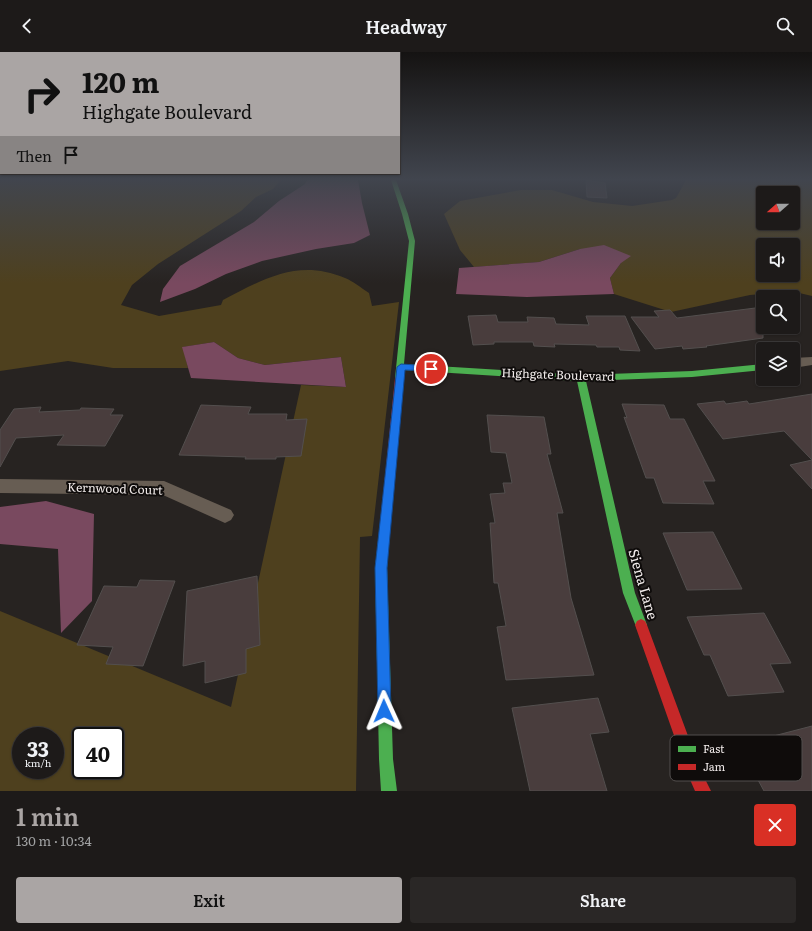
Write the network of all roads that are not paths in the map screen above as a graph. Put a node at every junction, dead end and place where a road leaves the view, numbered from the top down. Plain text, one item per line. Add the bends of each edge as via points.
1 (405, 214) edge
2 (812, 361) edge
3 (800, 362) edge
4 (401, 367) junction
5 (756, 368) edge
6 (581, 378) junction
7 (0, 486) edge
8 (225, 514) dead end
9 (681, 735) edge
10 (699, 781) edge
11 (388, 791) edge
12 (703, 791) edge

1 - 4 street via 412,241
2 - 3 street
4 - 6 street, Highgate Boulevard
4 - 11 street via 381,568
5 - 6 street, Highgate Boulevard via 692,374
6 - 9 street, Siena Lane via 629,593
7 - 8 street, Kernwood Court via 164,488
10 - 12 street, Siena Lane

